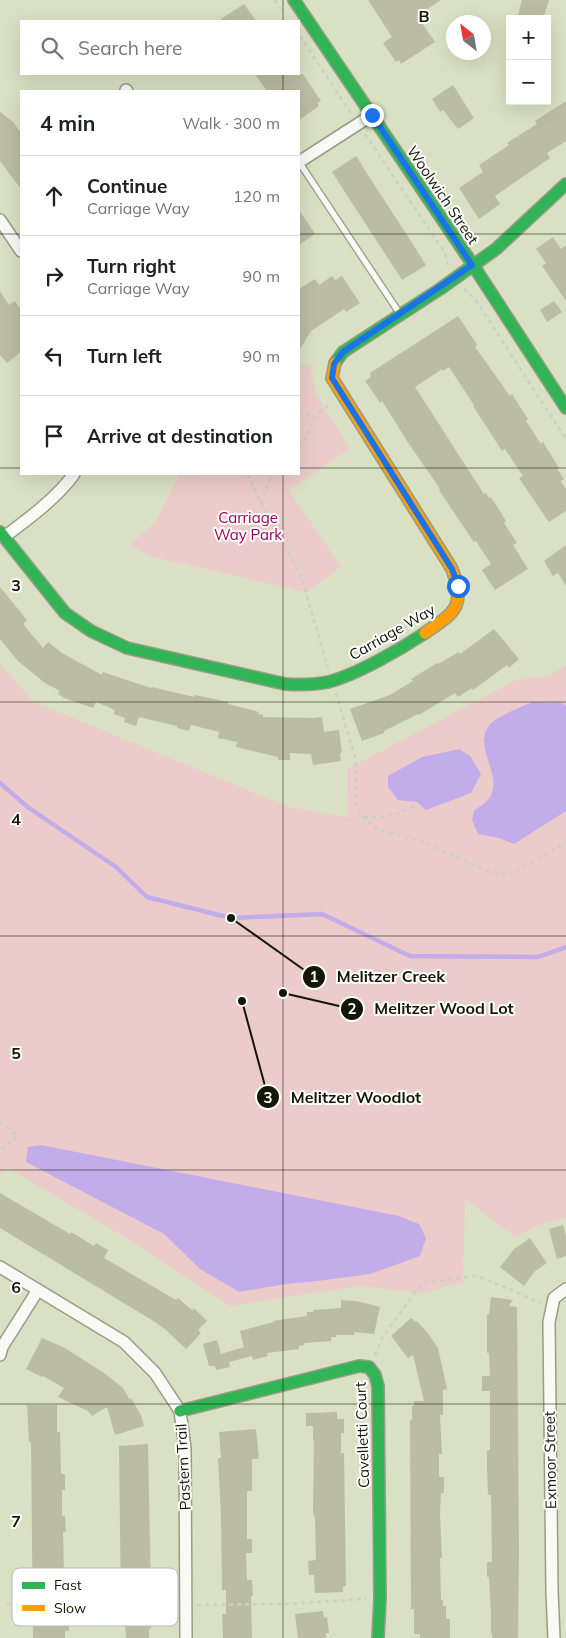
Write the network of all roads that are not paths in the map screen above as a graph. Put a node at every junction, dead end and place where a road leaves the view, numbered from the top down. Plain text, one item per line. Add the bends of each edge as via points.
1 (294, 0) edge
2 (372, 115) junction
3 (300, 161) edge
4 (300, 164) edge
5 (566, 184) edge
6 (0, 220) edge
7 (20, 250) edge
8 (472, 265) junction
9 (400, 314) junction
10 (566, 408) edge
11 (73, 475) edge
12 (2, 535) edge
13 (0, 1267) edge
14 (566, 1289) edge
15 (38, 1290) junction
16 (0, 1355) edge
17 (180, 1411) junction
18 (186, 1638) edge
19 (378, 1638) edge
20 (554, 1638) edge

1 - 2 street, Woolwich Street
2 - 3 street
2 - 8 street, Woolwich Street
4 - 9 lane
5 - 8 street, Carriage Way via 496,249
6 - 7 street
8 - 9 street, Carriage Way
8 - 10 street, Woolwich Street
9 - 12 street, Carriage Way via 343,352 334,364 332,378 452,569 458,586 458,604 449,616 375,662 332,681 285,684 127,648 91,632 65,613
11 - 12 street, Carriage Way via 36,512
13 - 15 street, Pastern Trail
14 - 20 street, Exmoor Street via 554,1298 549,1330
15 - 16 street
15 - 17 street, Pastern Trail via 124,1342 155,1373
17 - 18 street, Pastern Trail via 186,1448
17 - 19 street, Cavelletti Court via 359,1366 369,1367 376,1375

